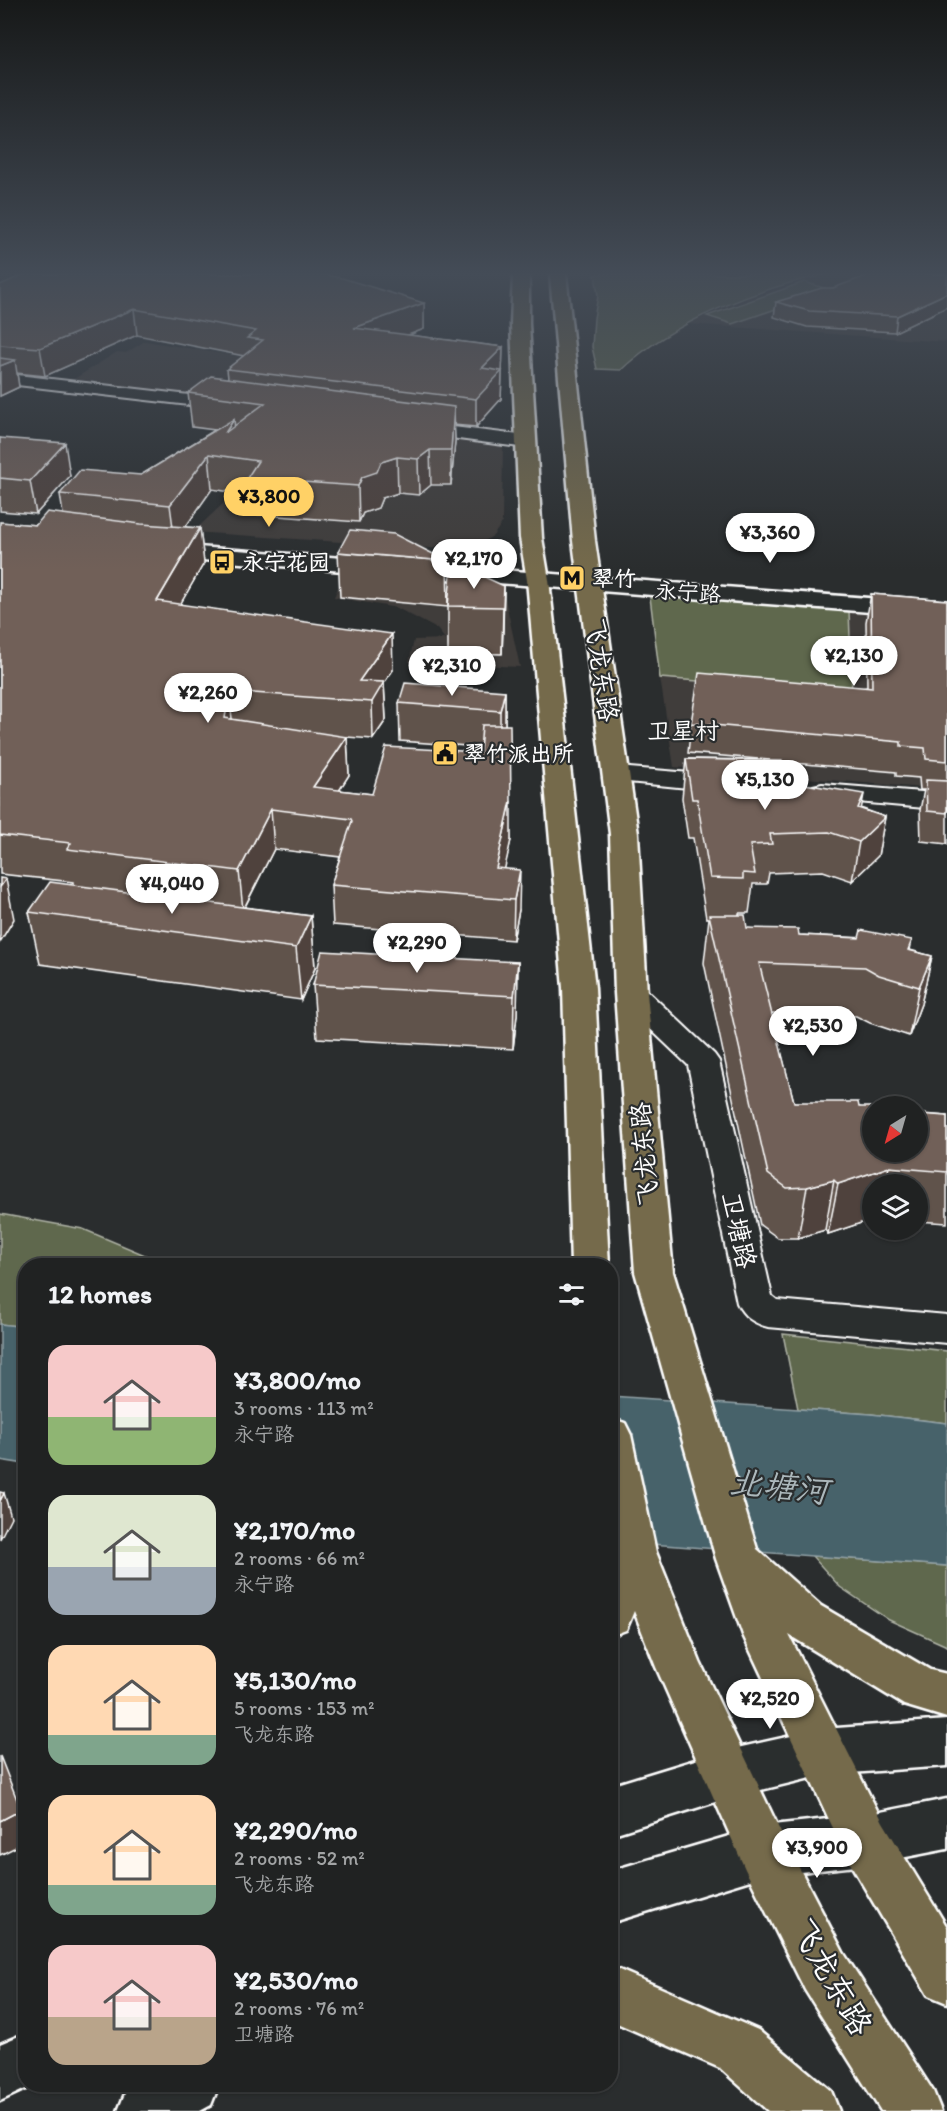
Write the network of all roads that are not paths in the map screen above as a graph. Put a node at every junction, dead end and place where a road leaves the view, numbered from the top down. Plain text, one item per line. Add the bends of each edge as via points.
1 (523, 373) edge
2 (568, 373) edge
3 (0, 378) edge
4 (247, 406) edge
5 (399, 426) edge
6 (527, 442) junction
7 (137, 543) edge
8 (536, 573) junction
9 (590, 579) junction
10 (947, 597) edge
11 (947, 611) edge
12 (617, 775) junction
13 (747, 786) edge
14 (794, 790) edge
15 (947, 802) edge
16 (631, 993) junction
17 (590, 1258) edge
18 (947, 1329) edge
19 (618, 1474) edge
20 (634, 1552) junction
21 (738, 1559) junction
22 (618, 1595) edge
23 (947, 1696) edge
24 (947, 1743) edge
25 (823, 1752) junction
26 (728, 1774) junction
27 (618, 1808) edge
28 (947, 1824) edge
29 (865, 1840) junction
30 (763, 1851) junction
31 (618, 1895) edge
32 (947, 1976) edge
33 (618, 1996) edge
34 (18, 2064) edge
35 (0, 2073) edge
36 (179, 2092) edge
37 (146, 2111) edge
38 (811, 2111) edge
39 (913, 2111) edge

1 - 6 main road, 飞龙东路
2 - 9 main road, 飞龙东路
3 - 4 street
5 - 6 street
6 - 8 main road, 飞龙东路
7 - 8 main road, 永宁路
8 - 9 main road, 永宁路
8 - 17 main road, 飞龙东路 via 579,988
9 - 10 main road, 永宁路
9 - 11 main road, 永宁路
9 - 12 main road, 飞龙东路
12 - 13 street
12 - 16 main road, 飞龙东路 via 624,834
14 - 15 street
16 - 18 street, 卫塘路 via 703,1061 755,1304 768,1313
16 - 21 main road, 飞龙东路 via 654,1272
19 - 20 main road, 飞龙东路
20 - 22 main road
20 - 26 main road, 飞龙东路 via 679,1667
21 - 23 main road via 805,1620 921,1690
21 - 25 main road, 飞龙东路 via 766,1635
24 - 25 main road
25 - 26 main road
25 - 29 main road, 飞龙东路
26 - 27 main road
26 - 30 main road, 飞龙东路
28 - 29 main road
29 - 30 main road
29 - 32 main road, 飞龙东路
30 - 31 main road
30 - 39 main road, 飞龙东路 via 824,1971
33 - 38 main road via 739,2049
34 - 35 main road
36 - 37 main road

